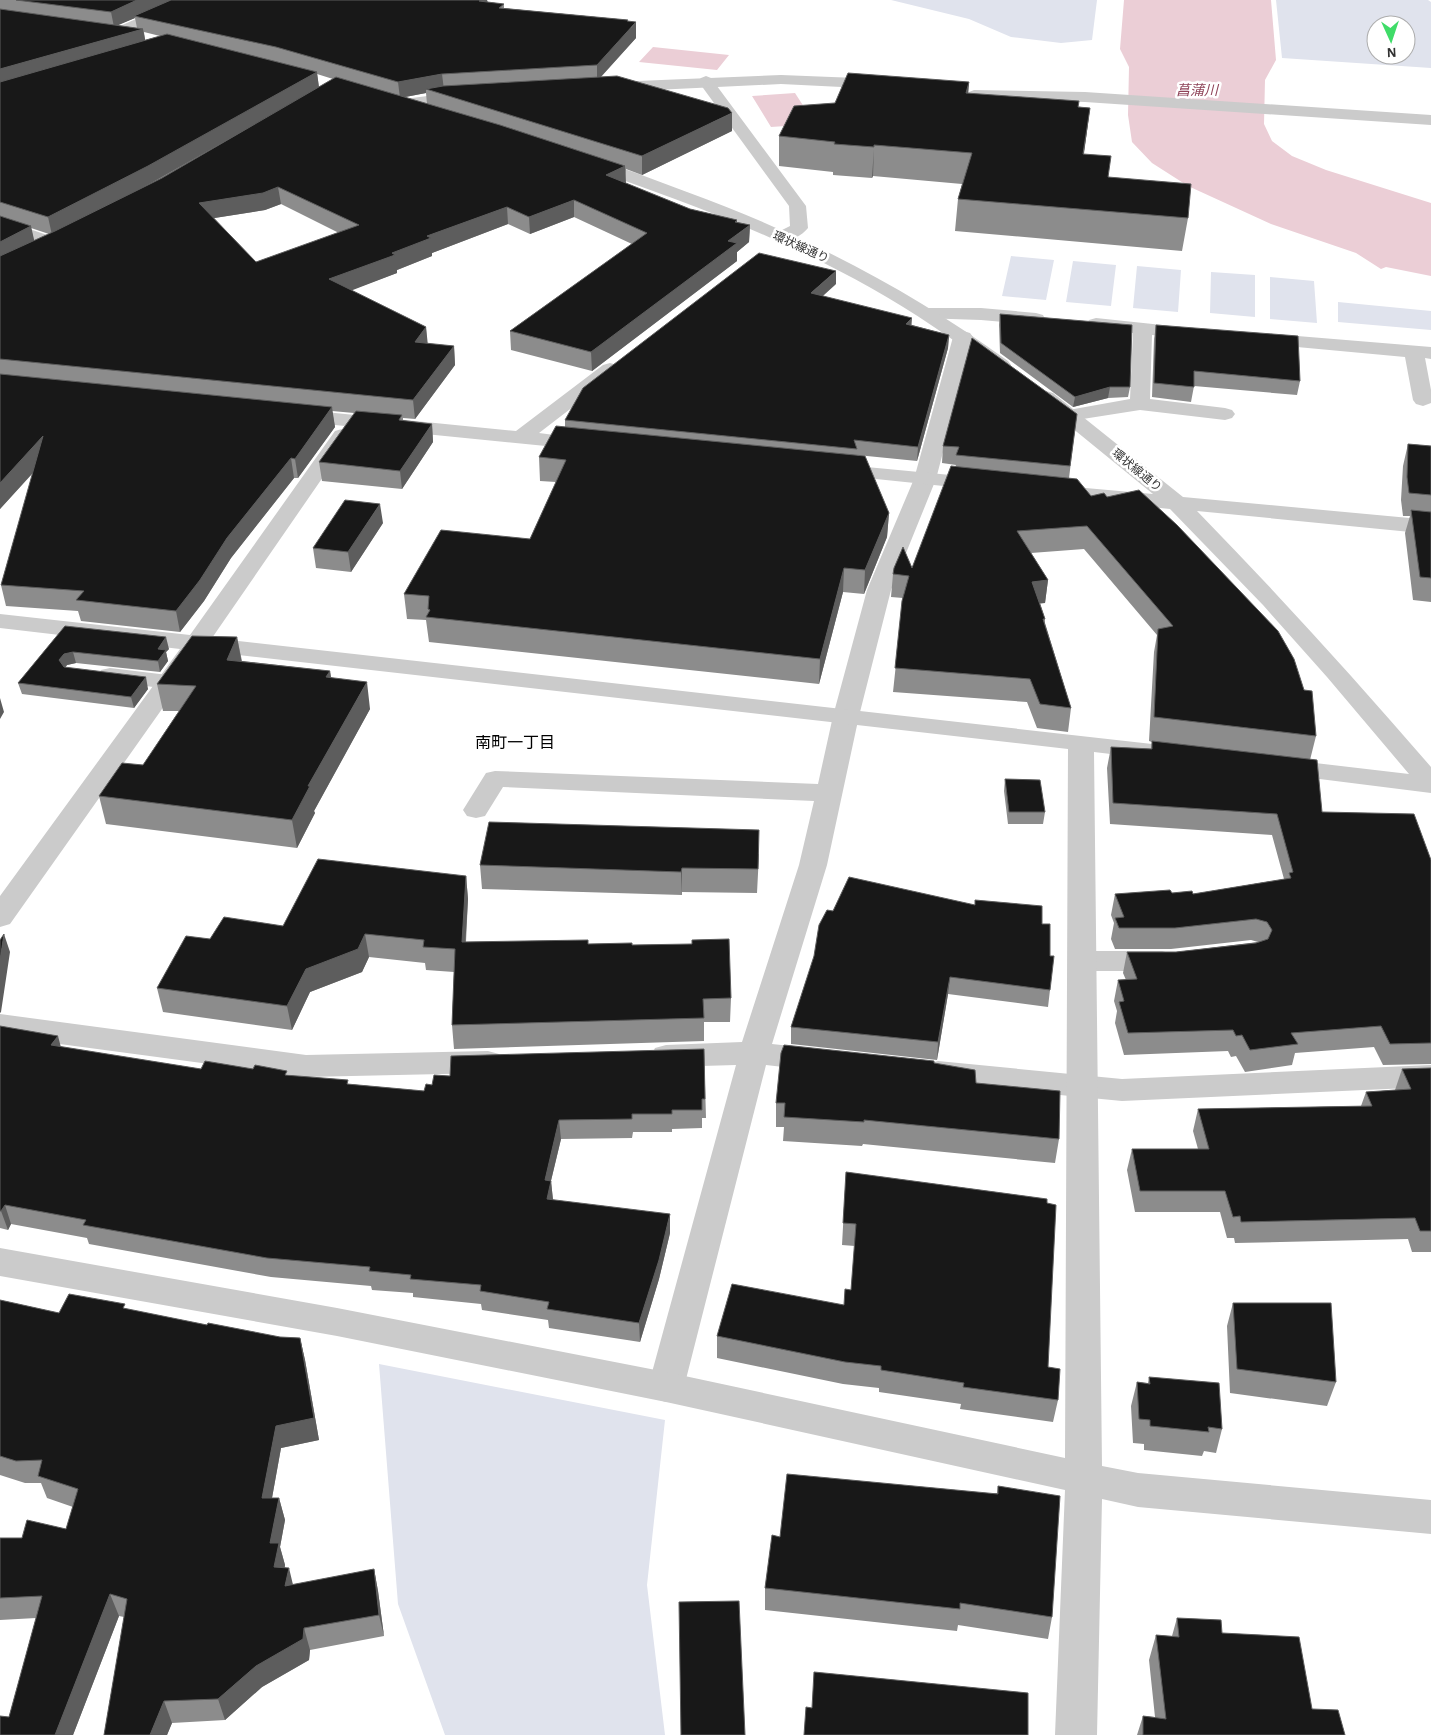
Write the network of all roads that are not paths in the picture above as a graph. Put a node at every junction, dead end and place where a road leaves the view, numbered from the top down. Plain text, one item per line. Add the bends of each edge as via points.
1 (191, 0) edge
2 (97, 30) edge
3 (116, 33) junction
4 (146, 38) edge
5 (706, 82) junction
6 (897, 86) edge
7 (599, 88) edge
8 (959, 93) edge
9 (483, 95) edge
10 (436, 116) edge
11 (1431, 120) edge
12 (574, 159) edge
13 (0, 224) edge
14 (782, 237) junction
15 (766, 250) dead end
16 (37, 252) edge
17 (928, 314) junction
18 (1057, 321) edge
19 (1076, 323) edge
20 (1144, 328) junction
21 (1211, 334) edge
22 (963, 337) junction
23 (1240, 337) edge
24 (1422, 353) edge
25 (624, 359) edge
26 (1016, 376) edge
27 (1032, 388) edge
28 (1423, 400) dead end
29 (1140, 404) junction
30 (275, 413) edge
31 (1225, 414) dead end
32 (1070, 415) junction
33 (351, 421) junction
34 (521, 437) junction
35 (608, 446) edge
36 (815, 468) edge
37 (925, 479) junction
38 (998, 486) edge
39 (1028, 488) edge
40 (1175, 502) junction
41 (1431, 527) edge
42 (0, 620) edge
43 (197, 642) junction
44 (85, 673) edge
45 (168, 682) junction
46 (846, 716) junction
47 (1081, 743) junction
48 (1180, 755) edge
49 (1258, 764) edge
50 (1431, 784) edge
51 (829, 793) junction
52 (476, 810) dead end
53 (0, 917) edge
54 (1189, 958) edge
55 (1082, 961) junction
56 (0, 1025) edge
57 (754, 1053) junction
58 (636, 1057) edge
59 (518, 1061) edge
60 (841, 1062) edge
61 (909, 1069) edge
62 (1431, 1076) edge
63 (1083, 1088) junction
64 (0, 1262) edge
65 (666, 1387) junction
66 (1084, 1479) junction
67 (1431, 1517) edge
68 (1076, 1735) edge

1 - 3 street
2 - 3 street
3 - 4 street
5 - 6 street via 812,78
5 - 7 street
5 - 14 street via 797,206 799,228
8 - 11 street via 1085,97
9 - 10 street via 388,102
12 - 14 street, 環状線通り via 674,193
13 - 16 street via 61,239
14 - 15 street
14 - 17 street, 環状線通り via 857,273
17 - 18 street via 981,314
17 - 22 street, 環状線通り
19 - 20 street
20 - 21 street
20 - 29 street
22 - 26 street, 環状線通り
22 - 37 street
23 - 24 street
24 - 28 street
25 - 34 street
27 - 32 street, 環状線通り
29 - 31 street
29 - 32 street
30 - 33 street
32 - 40 street, 環状線通り
33 - 34 street
33 - 43 street
34 - 35 street
36 - 37 street
37 - 38 street
37 - 46 street via 879,590
39 - 40 street
40 - 41 street
40 - 50 street, 環状線通り via 1271,600
42 - 43 street
43 - 45 street
43 - 46 street
44 - 45 street
45 - 53 street
46 - 47 street
46 - 51 street
47 - 48 street
47 - 55 street
49 - 50 street
51 - 52 street via 495,779
51 - 57 street via 813,864
54 - 55 street
55 - 63 street
56 - 59 street via 306,1066
57 - 58 street
57 - 60 street
57 - 65 street
61 - 63 street
62 - 63 street via 1122,1090
63 - 66 street
64 - 65 street via 337,1322
65 - 66 street
66 - 67 street via 1138,1490
66 - 68 street

